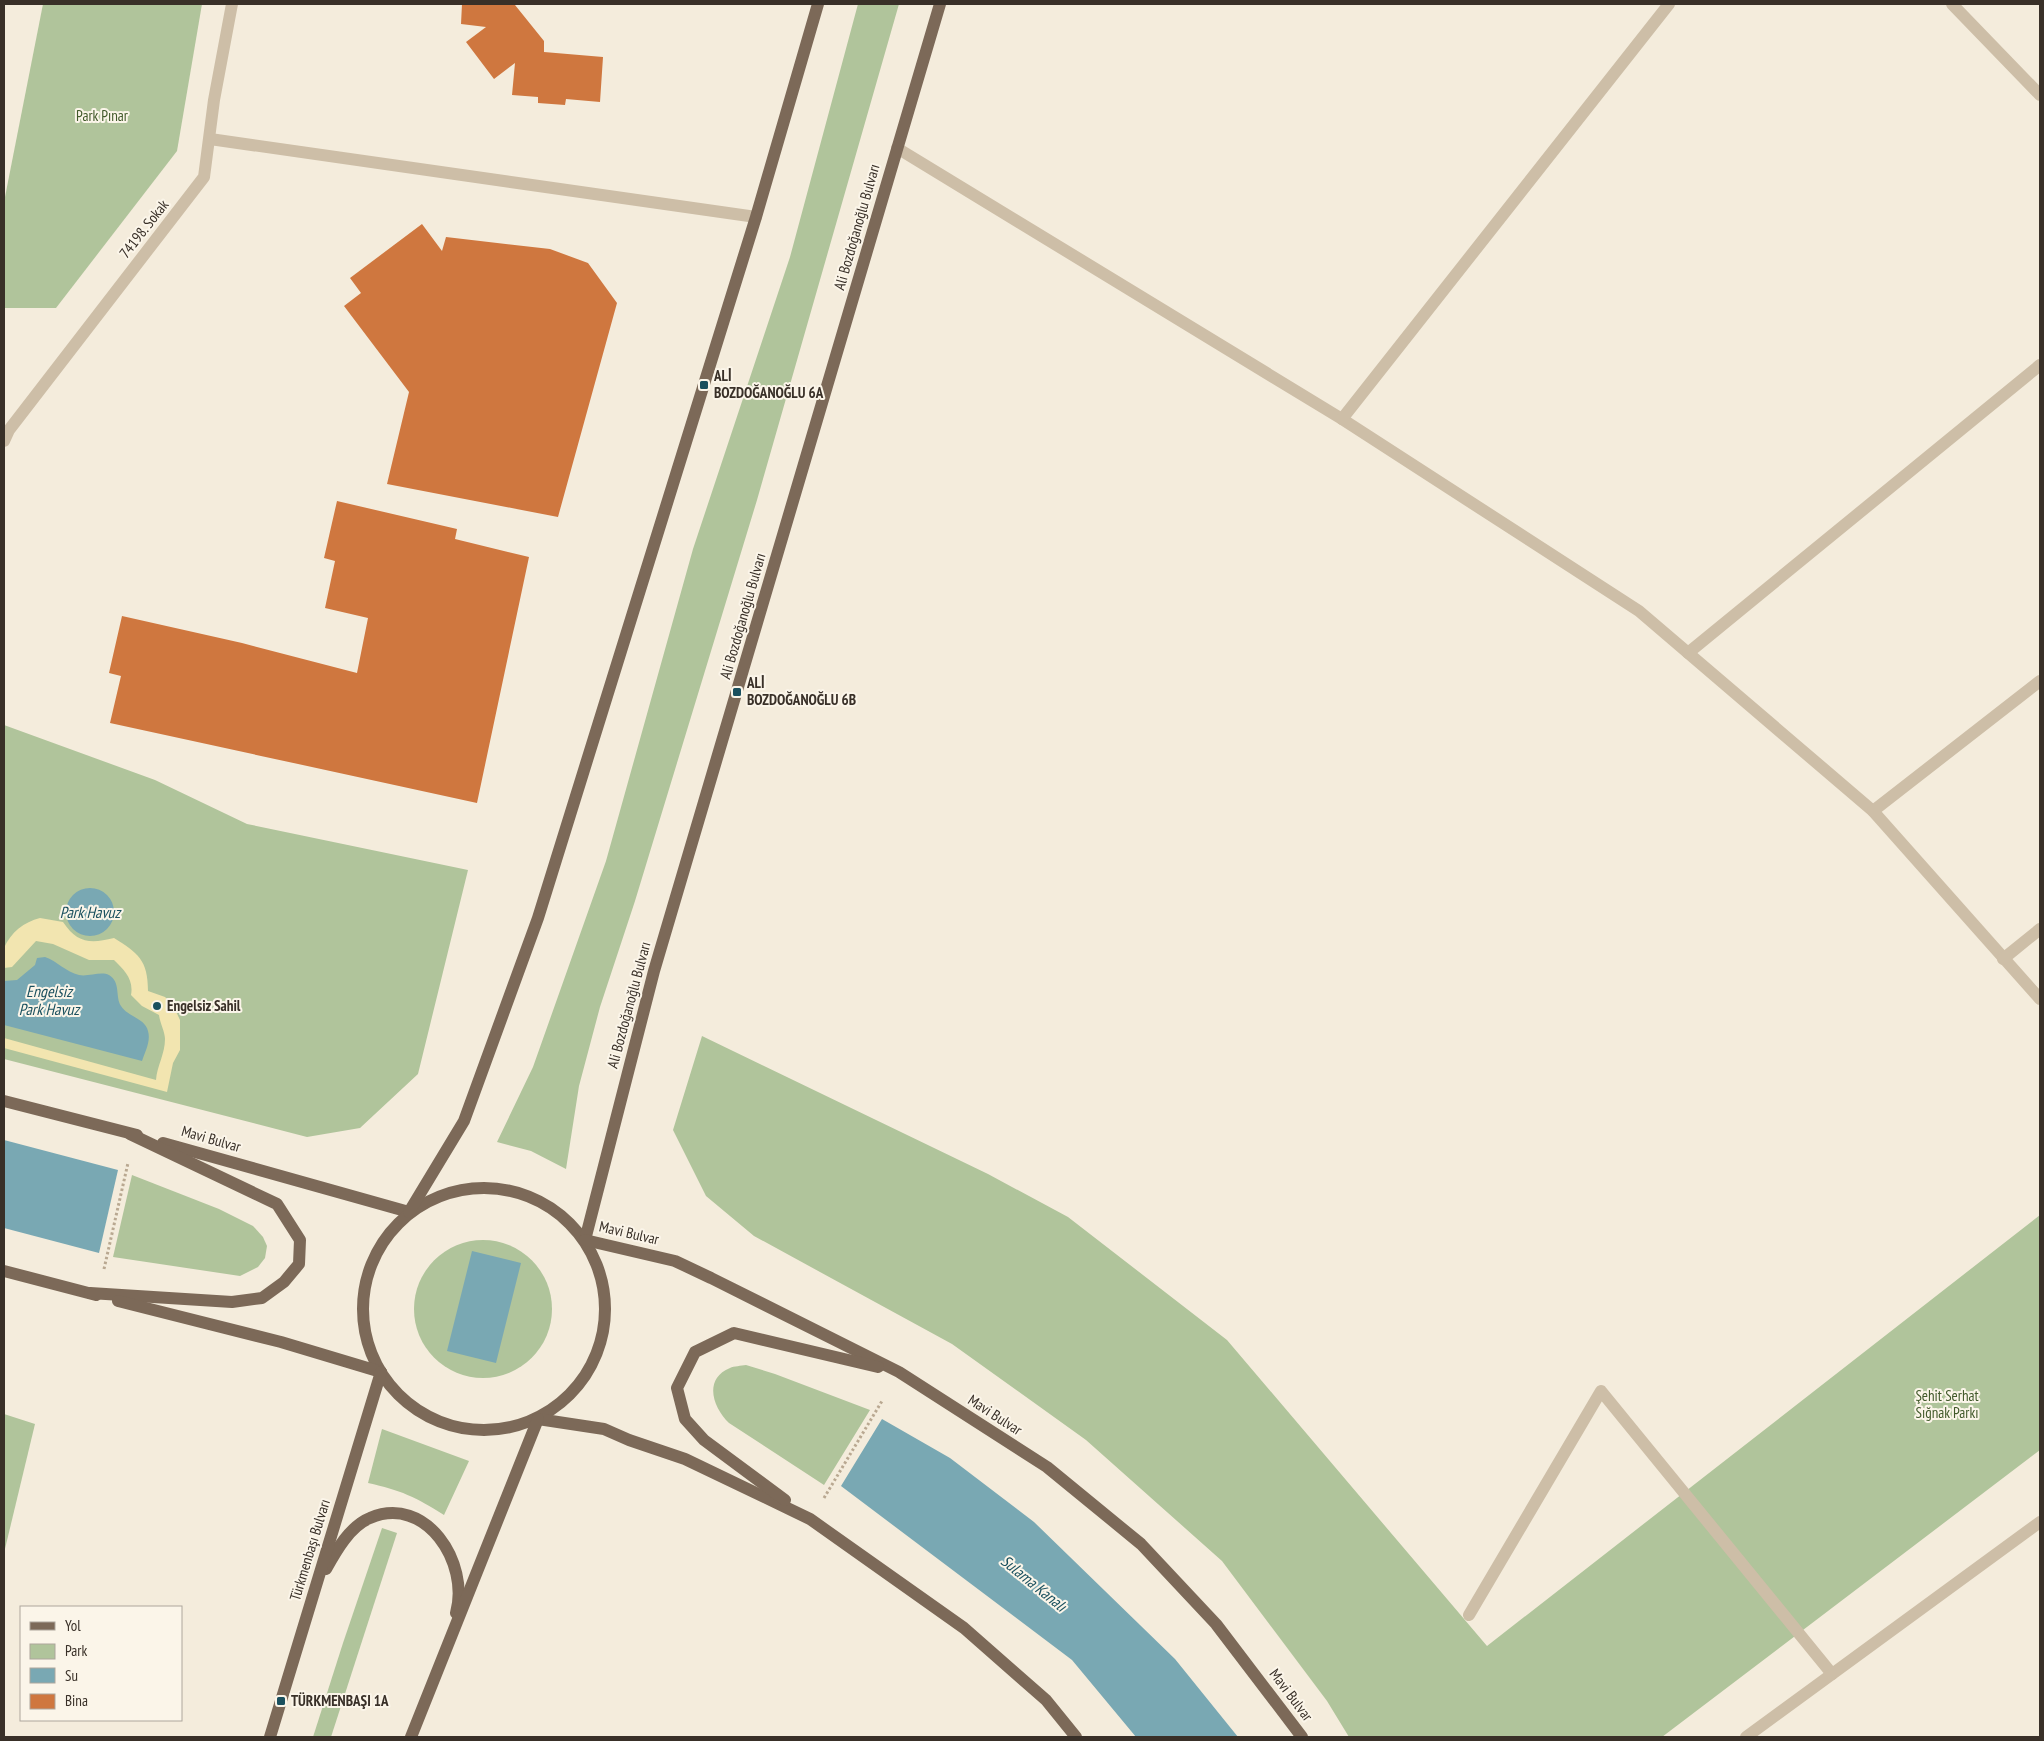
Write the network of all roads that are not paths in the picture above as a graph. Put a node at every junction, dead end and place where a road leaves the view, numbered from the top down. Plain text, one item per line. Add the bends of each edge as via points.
1 (232, 4) edge
2 (818, 4) edge
3 (940, 4) edge
4 (1669, 4) edge
5 (1952, 4) edge
6 (2040, 95) edge
7 (210, 139) junction
8 (897, 148) junction
9 (756, 217) junction
10 (2040, 365) edge
11 (1342, 419) junction
12 (4, 440) edge
13 (1688, 653) junction
14 (2040, 681) edge
15 (1873, 811) junction
16 (2040, 929) edge
17 (2003, 959) junction
18 (2040, 999) edge
19 (4, 1101) edge
20 (130, 1134) junction
21 (409, 1212) junction
22 (585, 1240) junction
23 (4, 1271) edge
24 (90, 1293) junction
25 (381, 1372) junction
26 (900, 1372) junction
27 (538, 1419) junction
28 (810, 1519) junction
29 (2040, 1522) edge
30 (313, 1594) junction
31 (1469, 1615) dead end
32 (447, 1647) junction
33 (1832, 1674) junction
34 (270, 1737) edge
35 (411, 1737) edge
36 (1076, 1737) edge
37 (1302, 1737) edge
38 (1746, 1737) edge

1 - 7 street, 74198. Sokak
2 - 9 main road
3 - 8 main road, Ali Bozdoğanoğlu Bulvarı
4 - 11 street
5 - 6 street
7 - 9 street
7 - 12 street, 74198. Sokak via 204,177
8 - 11 street
8 - 22 main road, Ali Bozdoğanoğlu Bulvarı via 654,971
9 - 21 main road via 538,918 464,1121
10 - 13 street
11 - 13 street via 1639,611
13 - 15 street
14 - 15 street
15 - 17 street
16 - 17 street
17 - 18 street
19 - 20 main road, Mavi Bulvar
20 - 21 main road, Mavi Bulvar
20 - 24 main road via 277,1204 300,1240 299,1264 284,1282 262,1298 232,1302
21 - 22 main road via 442,1193 481,1186 519,1192 556,1210
21 - 25 main road via 383,1240 366,1276 362,1314 370,1352
22 - 26 main road, Mavi Bulvar via 675,1261
22 - 27 main road via 603,1278 606,1320 596,1360 572,1394
23 - 24 main road
24 - 25 main road via 281,1342
25 - 27 main road via 389,1386 418,1412 457,1428 498,1430
25 - 30 main road, Türkmenbaşı Bulvarı
26 - 28 main road via 734,1333 694,1352 677,1388 685,1419 704,1440
26 - 37 main road, Mavi Bulvar via 1047,1468 1141,1544 1216,1624
27 - 28 main road via 604,1429 685,1458
27 - 32 main road
28 - 36 main road via 964,1628 1046,1700
29 - 33 street
30 - 32 main road via 326,1567 354,1529 369,1518 403,1512 423,1521 451,1556 458,1580 458,1608
30 - 34 main road, Türkmenbaşı Bulvarı
31 - 33 street via 1601,1391
32 - 35 main road
33 - 38 street

